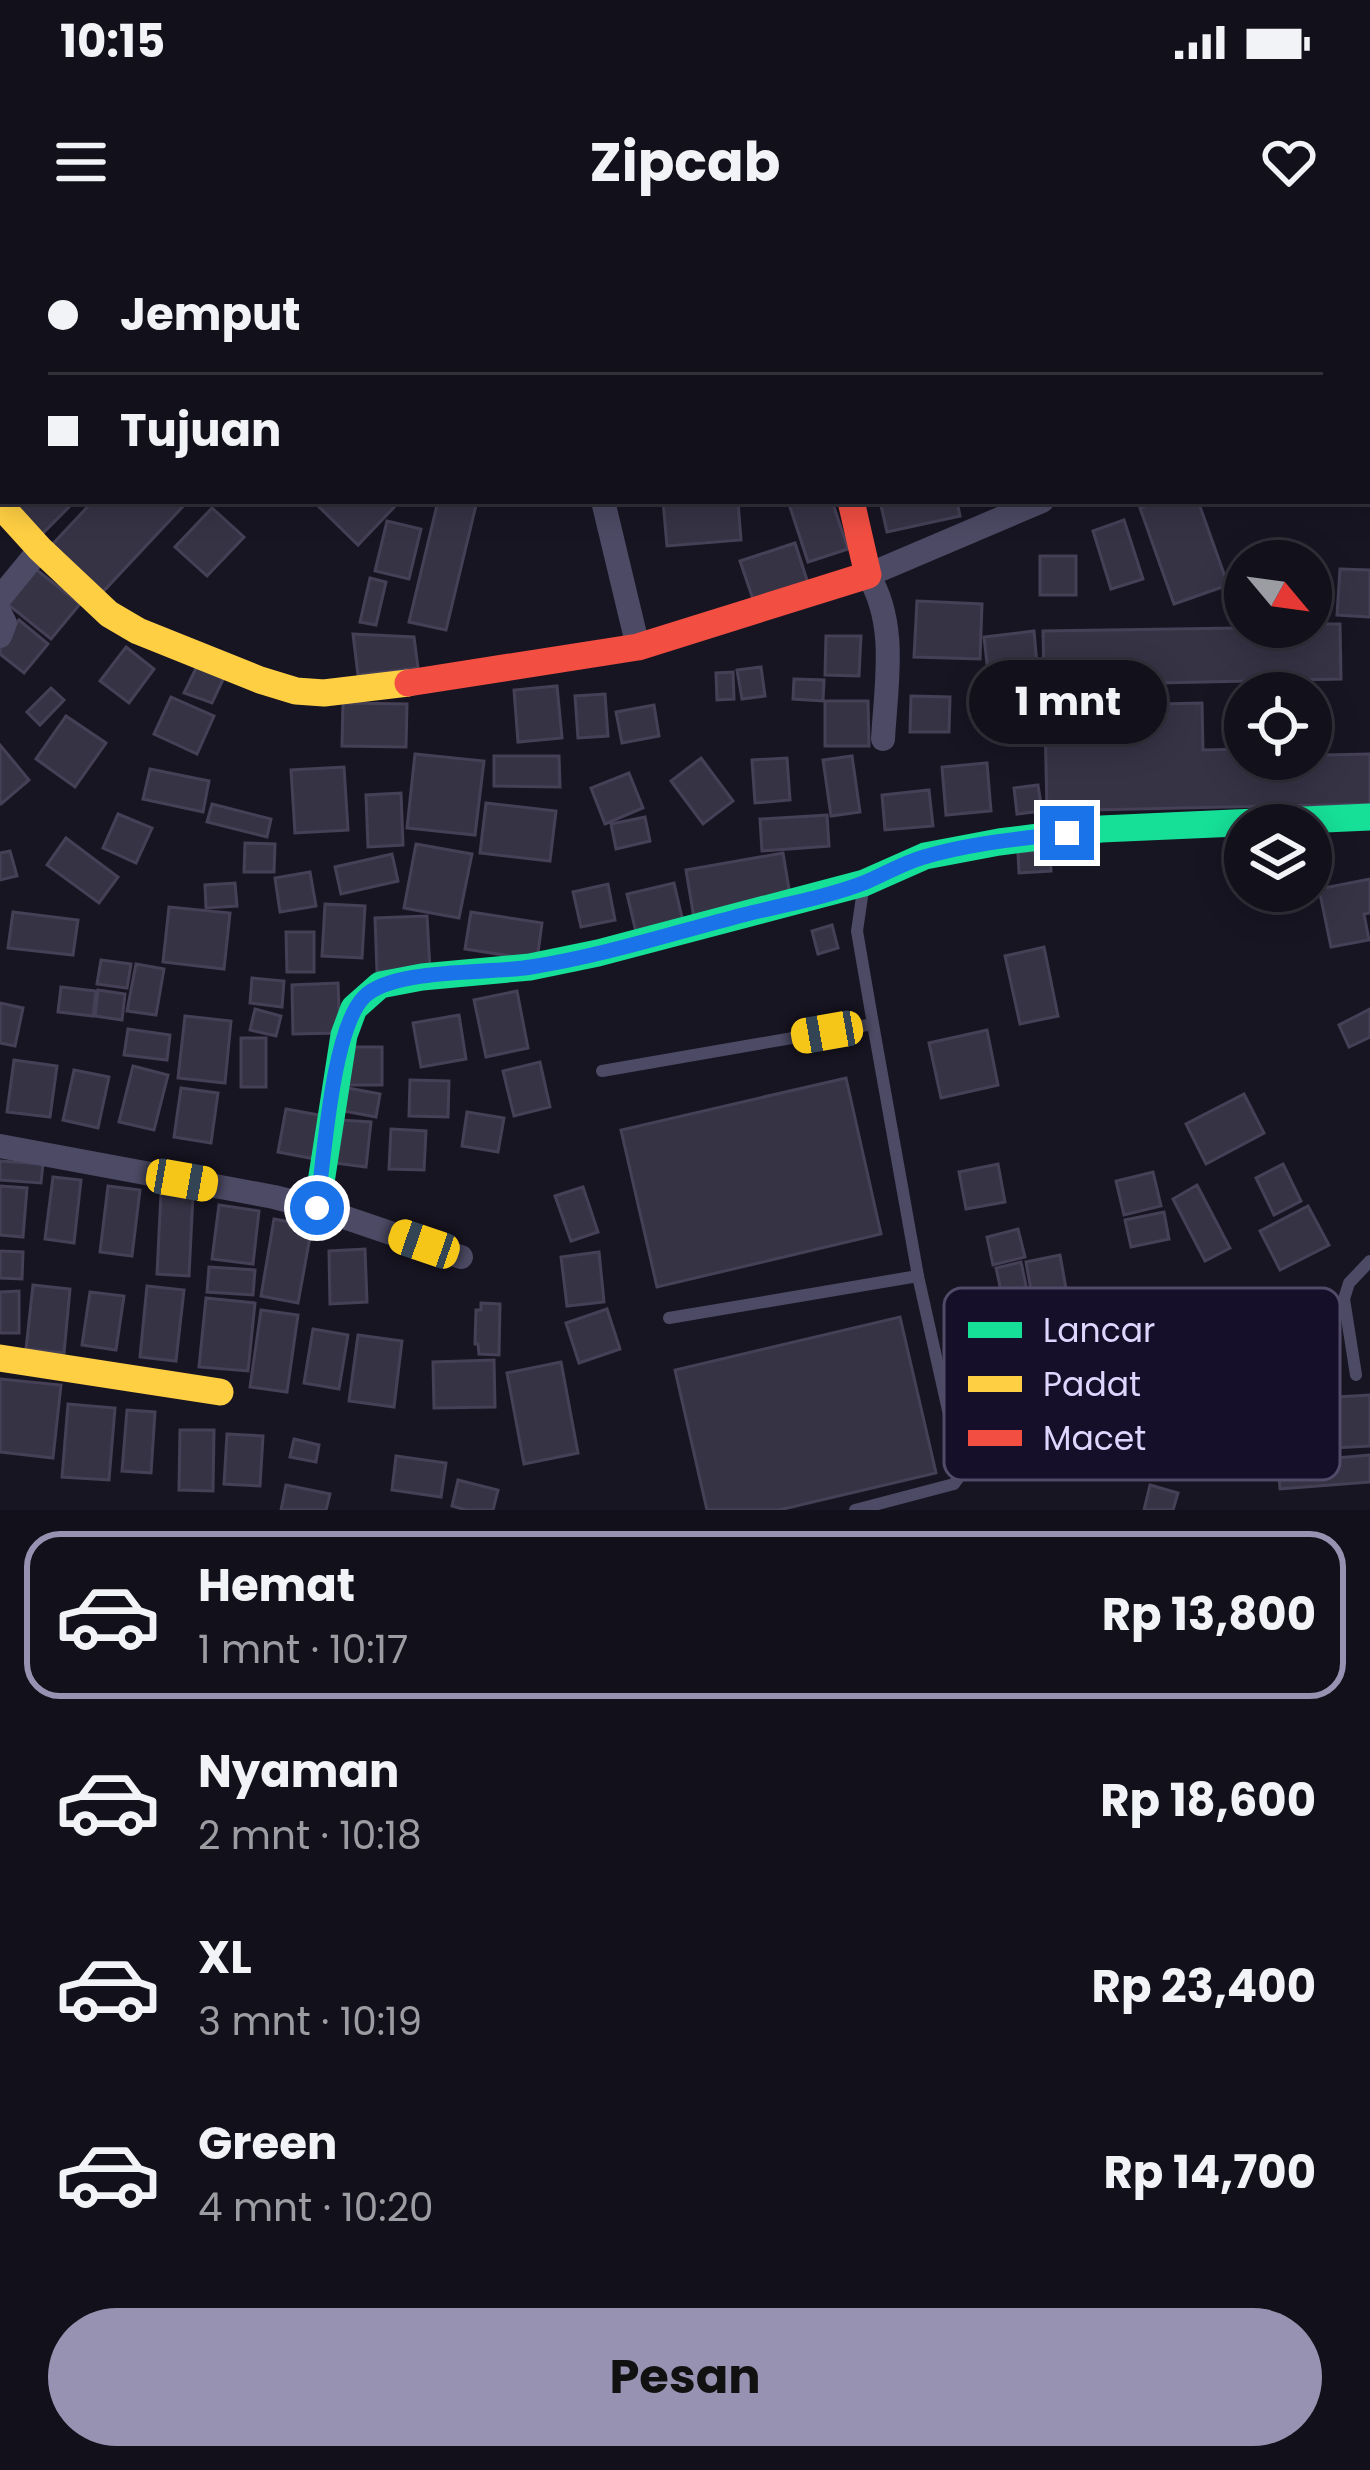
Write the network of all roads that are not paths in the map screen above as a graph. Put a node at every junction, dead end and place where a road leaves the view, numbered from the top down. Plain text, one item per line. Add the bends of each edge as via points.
1 (604, 504) edge
2 (852, 504) edge
3 (0, 505) edge
4 (1003, 509) edge
5 (40, 549) junction
6 (868, 575) junction
7 (0, 598) edge
8 (0, 613) edge
9 (0, 636) edge
10 (638, 647) junction
11 (883, 739) dead end
12 (1370, 817) edge
13 (864, 883) junction
14 (873, 1024) junction
15 (602, 1072) dead end
16 (0, 1146) edge
17 (317, 1208) junction
18 (460, 1257) dead end
19 (1370, 1261) edge
20 (918, 1276) junction
21 (669, 1318) dead end
22 (0, 1358) edge
23 (1356, 1375) dead end
24 (220, 1392) dead end
25 (944, 1392) edge
26 (957, 1480) edge
27 (855, 1510) edge

1 - 10 street
2 - 6 street
3 - 5 street
4 - 6 street
5 - 7 street
5 - 10 street via 109,614 139,631 296,692 377,688
6 - 10 street
6 - 11 street via 886,617
8 - 9 street
12 - 13 street via 1020,839 926,856
13 - 14 lane via 857,931
13 - 17 street via 530,968 380,985 354,1008 344,1035
14 - 15 lane
14 - 20 lane
16 - 17 street
17 - 18 street
19 - 23 lane via 1344,1299
20 - 21 lane
20 - 25 lane
22 - 24 street
26 - 27 lane

